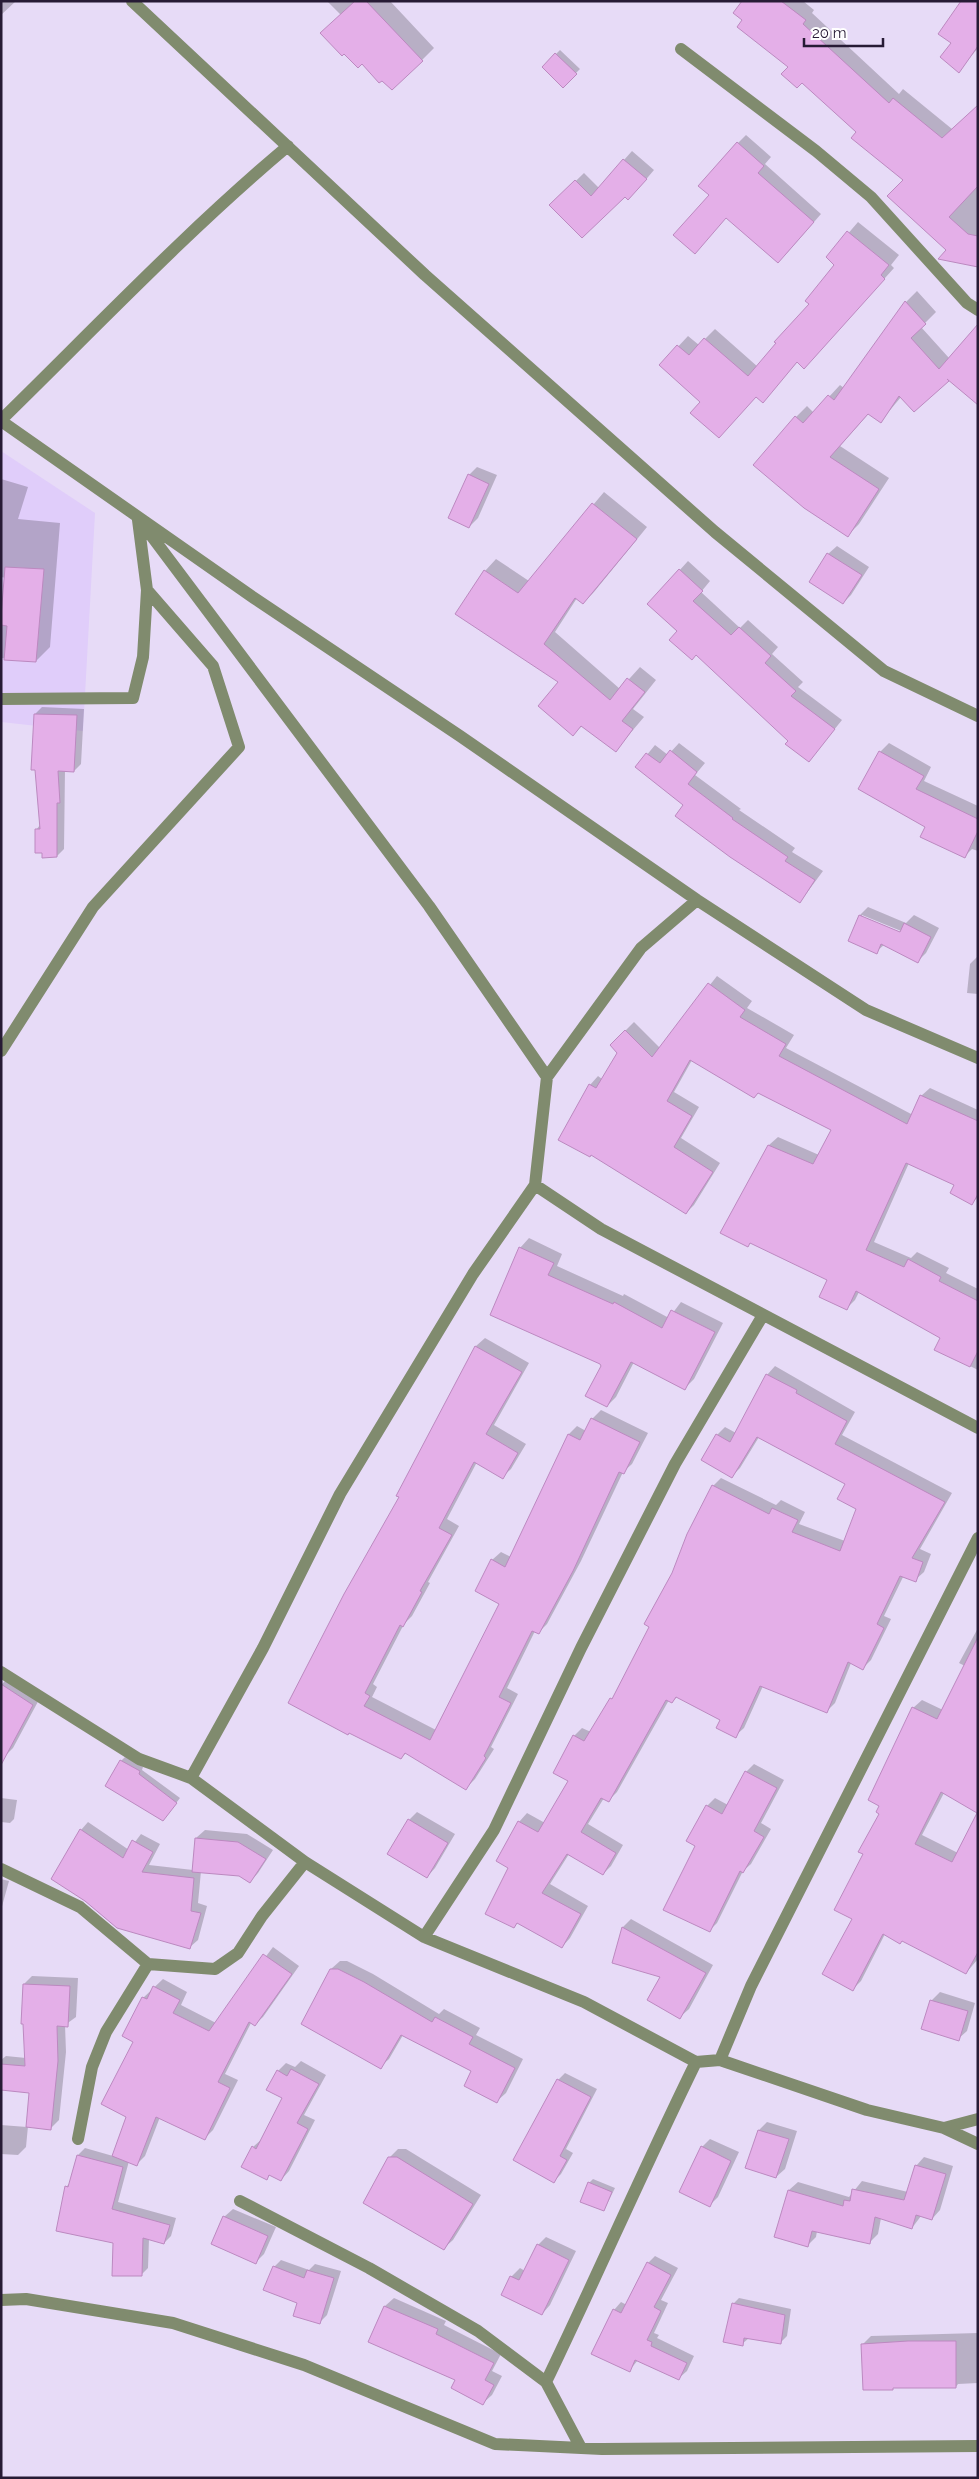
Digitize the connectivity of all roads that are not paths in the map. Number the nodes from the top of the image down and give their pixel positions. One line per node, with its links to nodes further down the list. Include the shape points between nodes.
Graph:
1 (132, 1): 3 (street)
2 (680, 49): 4 (street, via 816,151 871,197 967,303)
3 (288, 146): 5 (street, via 210,214); 9 (street, via 425,275 715,532 884,671)
4 (978, 310)
5 (1, 420): 6 (street)
6 (138, 518): 7 (street); 10 (street); 13 (street, via 429,906)
7 (147, 590): 8 (street, via 143,657 133,698); 11 (street, via 213,666 239,747 93,908)
8 (1, 699)
9 (978, 716)
10 (697, 900): 12 (street, via 866,1010); 13 (street, via 641,948)
11 (1, 1051)
12 (978, 1058)
13 (547, 1077): 14 (street)
14 (535, 1185): 15 (street, via 601,1229); 19 (street, via 473,1274 340,1494 263,1648)
15 (763, 1314): 16 (street); 22 (street, via 674,1464 494,1830)
16 (978, 1428)
17 (978, 1538): 24 (street, via 751,1986)
18 (1, 1672): 19 (street, via 139,1759)
19 (191, 1778): 20 (street)
20 (305, 1862): 22 (street); 23 (street, via 262,1916 238,1953 216,1969)
21 (1, 1869): 23 (street, via 80,1907)
22 (424, 1937): 25 (street, via 584,2002)
23 (148, 1964): 28 (street, via 106,2032 92,2067)
24 (720, 2060): 25 (street); 27 (street, via 867,2110)
25 (696, 2062): 32 (street)
26 (978, 2119): 27 (street)
27 (944, 2128): 29 (street)
28 (78, 2140)
29 (978, 2144)
30 (240, 2202): 32 (street, via 369,2268 478,2331)
31 (1, 2300): 34 (street, via 26,2299 173,2323 304,2365 495,2444)
32 (546, 2382): 34 (street)
33 (978, 2446): 34 (street)
34 (581, 2448)

